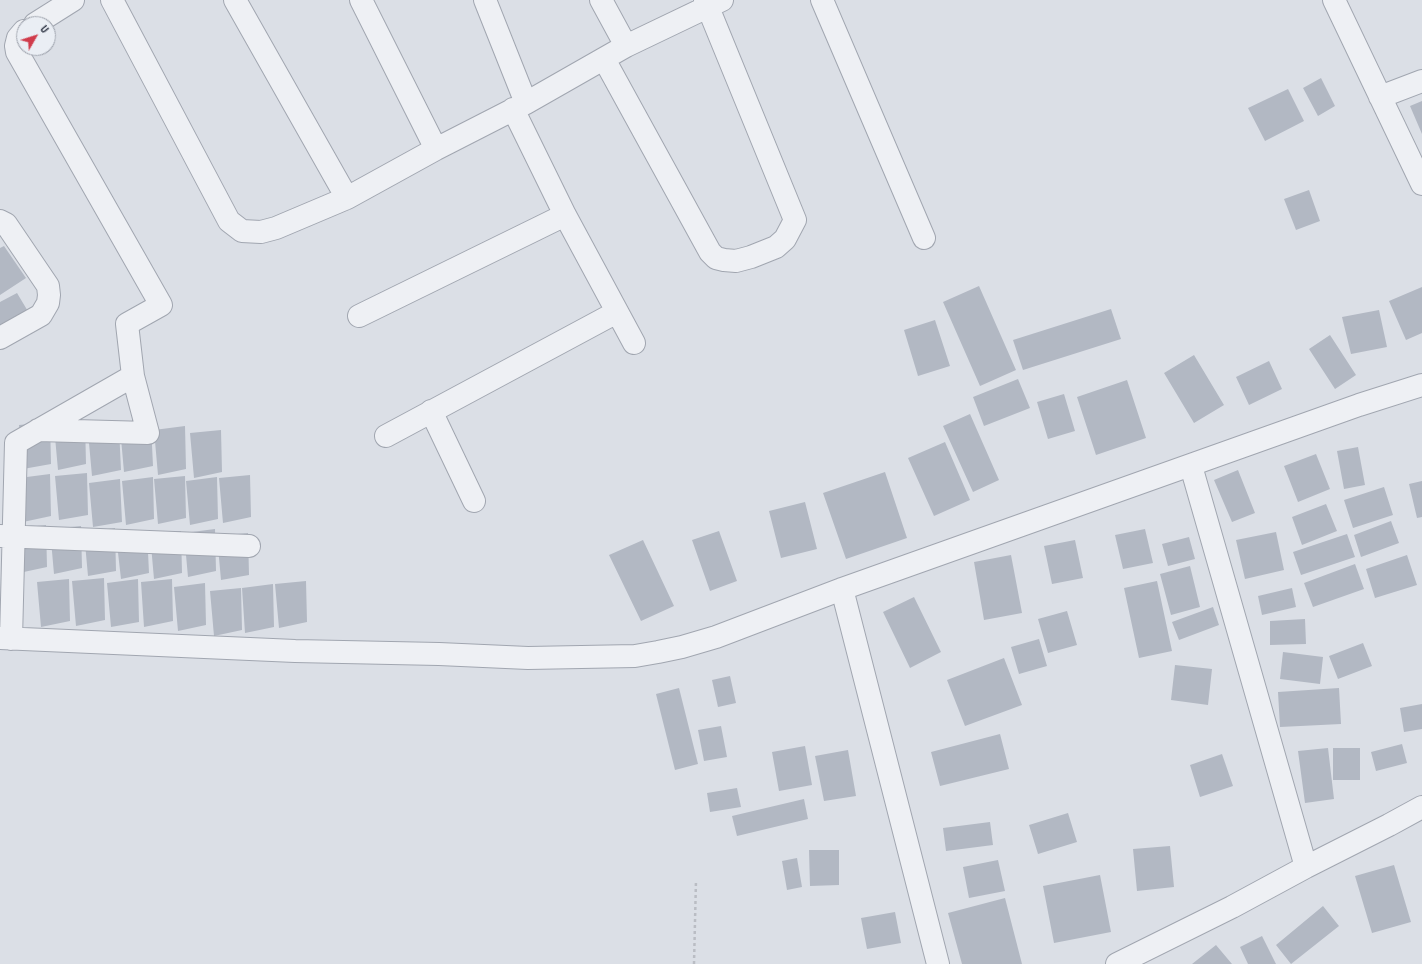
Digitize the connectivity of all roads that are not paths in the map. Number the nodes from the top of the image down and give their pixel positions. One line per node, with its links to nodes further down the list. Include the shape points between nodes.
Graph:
1 (73, 0): 10 (street)
2 (112, 0): 19 (street, via 229,220 242,231 261,232 276,228)
3 (234, 0): 19 (street)
4 (361, 0): 17 (street)
5 (485, 0): 16 (street)
6 (601, 0): 11 (street)
7 (822, 0): 22 (street)
8 (1334, 0): 15 (street)
9 (712, 3): 11 (street); 13 (street, via 795,220 785,239 776,247 736,261 716,258 710,252)
10 (48, 16)
11 (626, 46): 13 (street)
12 (18, 56): 27 (street, via 161,305 127,324)
13 (604, 59): 16 (street)
14 (1422, 81): 15 (street)
15 (1380, 97): 18 (street)
16 (519, 106): 17 (street); 20 (street)
17 (436, 149): 19 (street)
18 (1422, 184)
19 (347, 198)
20 (565, 215): 23 (street); 24 (street)
21 (0, 221): 25 (street, via 6,224 48,286 49,295 48,303 41,315)
22 (924, 238)
23 (617, 312): 26 (street); 29 (street)
24 (359, 316)
25 (0, 338)
26 (634, 343)
27 (133, 376): 30 (street); 30 (street, via 148,433)
28 (1422, 385): 32 (street)
29 (431, 411): 31 (street); 33 (street)
30 (38, 430): 34 (street, via 16,443)
31 (386, 436)
32 (1191, 466): 37 (street); 40 (street)
33 (474, 501)
34 (7, 509): 35 (street)
35 (7, 536): 36 (street); 38 (street)
36 (249, 546)
37 (842, 589): 38 (street, via 716,638 635,656 528,658 295,652); 41 (street)
38 (6, 638)
39 (1422, 807): 40 (street)
40 (1306, 866): 42 (street, via 1232,907)
41 (938, 964)
42 (1117, 964)

